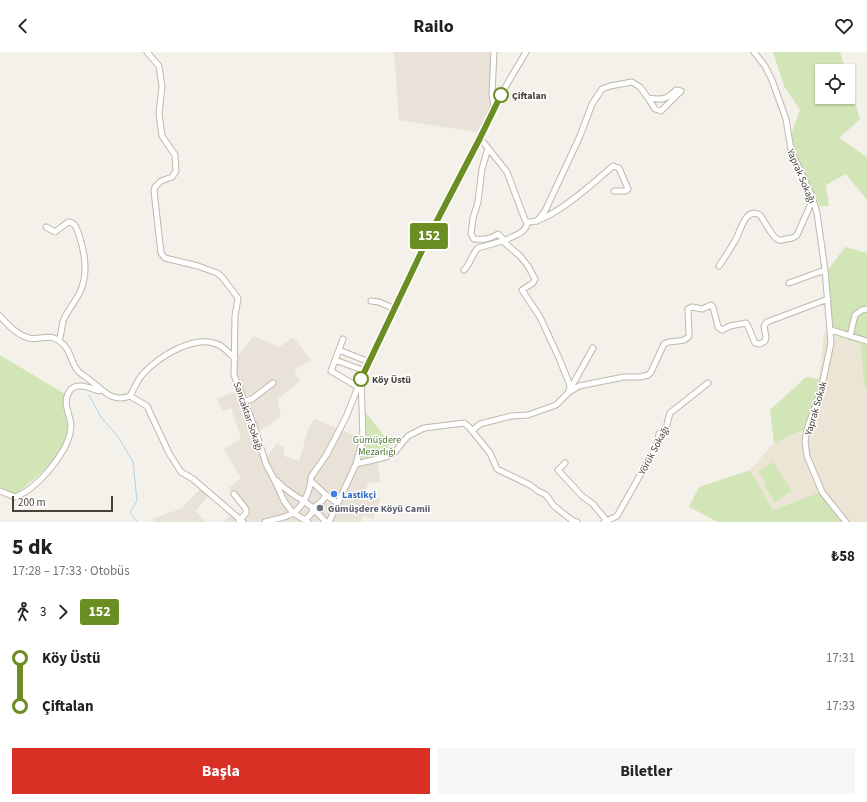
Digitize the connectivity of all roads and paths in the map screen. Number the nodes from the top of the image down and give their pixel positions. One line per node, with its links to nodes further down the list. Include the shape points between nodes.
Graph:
1 (147, 52): 31 (street, Sancaktar Sokağı, via 159,66 162,86 159,114 162,136 175,155 176,171 172,177 161,181 154,191 161,254 165,258 217,273 238,298 235,316)
2 (494, 52): 6 (street)
3 (526, 52): 6 (street)
4 (754, 52): 10 (street, Yaprak Sokağı, via 772,80 786,119 791,150)
5 (648, 98): 5 (street, via 665,99 676,90 681,91 661,111 655,109); 11 (street, via 632,82 602,89 592,104 546,211)
6 (494, 106): 7 (street)
7 (480, 138): 8 (street); 21 (street, via 429,236)
8 (488, 148): 12 (street, via 507,172); 14 (street, via 471,234 474,239 481,240 498,234)
9 (614, 191): 11 (street, via 628,189 619,168 614,166 558,210)
10 (814, 200): 15 (street, via 797,235 787,239 774,238 760,215 754,213 744,219 737,237); 17 (street, Yaprak Sokağı)
11 (537, 221): 12 (street)
12 (527, 222): 14 (street, via 525,230)
13 (46, 227): 27 (street, via 55,232 68,222 73,224 78,232 84,258 82,286 64,319)
14 (505, 240): 16 (street, via 478,248); 40 (street, via 528,266 535,279 522,290 540,317 560,358 570,387)
15 (719, 266)
16 (464, 270)
17 (825, 270): 18 (street); 19 (street, Yaprak Sokağı)
18 (789, 283)
19 (828, 299): 24 (street, Yaprak Sokağı); 40 (street, via 767,322 764,326 765,341 760,344 755,343 746,323 722,330 718,327 711,305 702,309 692,307 688,309 689,336 682,342 668,341 664,344 648,375 624,376 579,386)
20 (371, 301): 21 (street)
21 (395, 309): 33 (street)
22 (867, 309): 25 (street, via 855,315)
23 (0, 316): 27 (street, via 20,335)
24 (831, 330): 25 (street); 62 (street, Yaprak Sokak, via 831,343 821,390 805,442 807,456 822,492)
25 (850, 336): 28 (street)
26 (343, 339): 30 (street)
27 (59, 340): 39 (street, via 68,348 78,370)
28 (867, 341)
29 (593, 348): 40 (street)
30 (339, 350): 32 (street); 33 (street)
31 (235, 359): 41 (street, via 217,344 191,343 156,361 141,376); 42 (street, Sancaktar Sokağı, via 234,375)
32 (335, 360): 34 (street); 38 (street, via 331,371)
33 (369, 362): 34 (street)
34 (365, 371): 35 (street)
35 (361, 379): 38 (street); 45 (street, via 364,439)
36 (273, 383): 42 (street, via 252,399)
37 (708, 383): 58 (street, Yörük Sokağı, via 670,413 666,428 659,434 657,445 617,516)
38 (358, 387): 47 (street, via 346,417)
39 (102, 392): 41 (street, via 113,397); 48 (street, via 81,386 70,390 67,411 71,423 70,434 54,465 21,495 15,497)
40 (568, 393): 43 (street, via 556,405 528,416 511,416 480,424)
41 (130, 396): 55 (street, via 147,406 181,472 193,479)
42 (245, 401): 46 (street, Sancaktar Sokağı, via 266,464)
43 (472, 431): 45 (street, via 464,423 424,428 408,436 394,453); 61 (street, via 490,453 497,468 546,495 554,506)
44 (565, 463): 58 (street, via 558,470 593,504)
45 (356, 464): 52 (street)
46 (274, 479): 51 (street, via 293,495); 54 (street, Sancaktar Sokağı, via 284,502)
47 (311, 481): 50 (street); 51 (street)
48 (0, 491)
49 (234, 494): 55 (street, via 246,509)
50 (326, 495): 52 (street); 53 (street)
51 (304, 500): 53 (street); 54 (street)
52 (337, 503): 60 (street)
53 (313, 508): 57 (street); 60 (street)
54 (294, 513): 56 (street); 57 (street, Sancaktar Sokağı)
55 (241, 521)
56 (273, 521): 59 (street)
57 (306, 521)
58 (606, 521)
59 (265, 522)
60 (327, 522)
61 (577, 522)
62 (846, 522)

